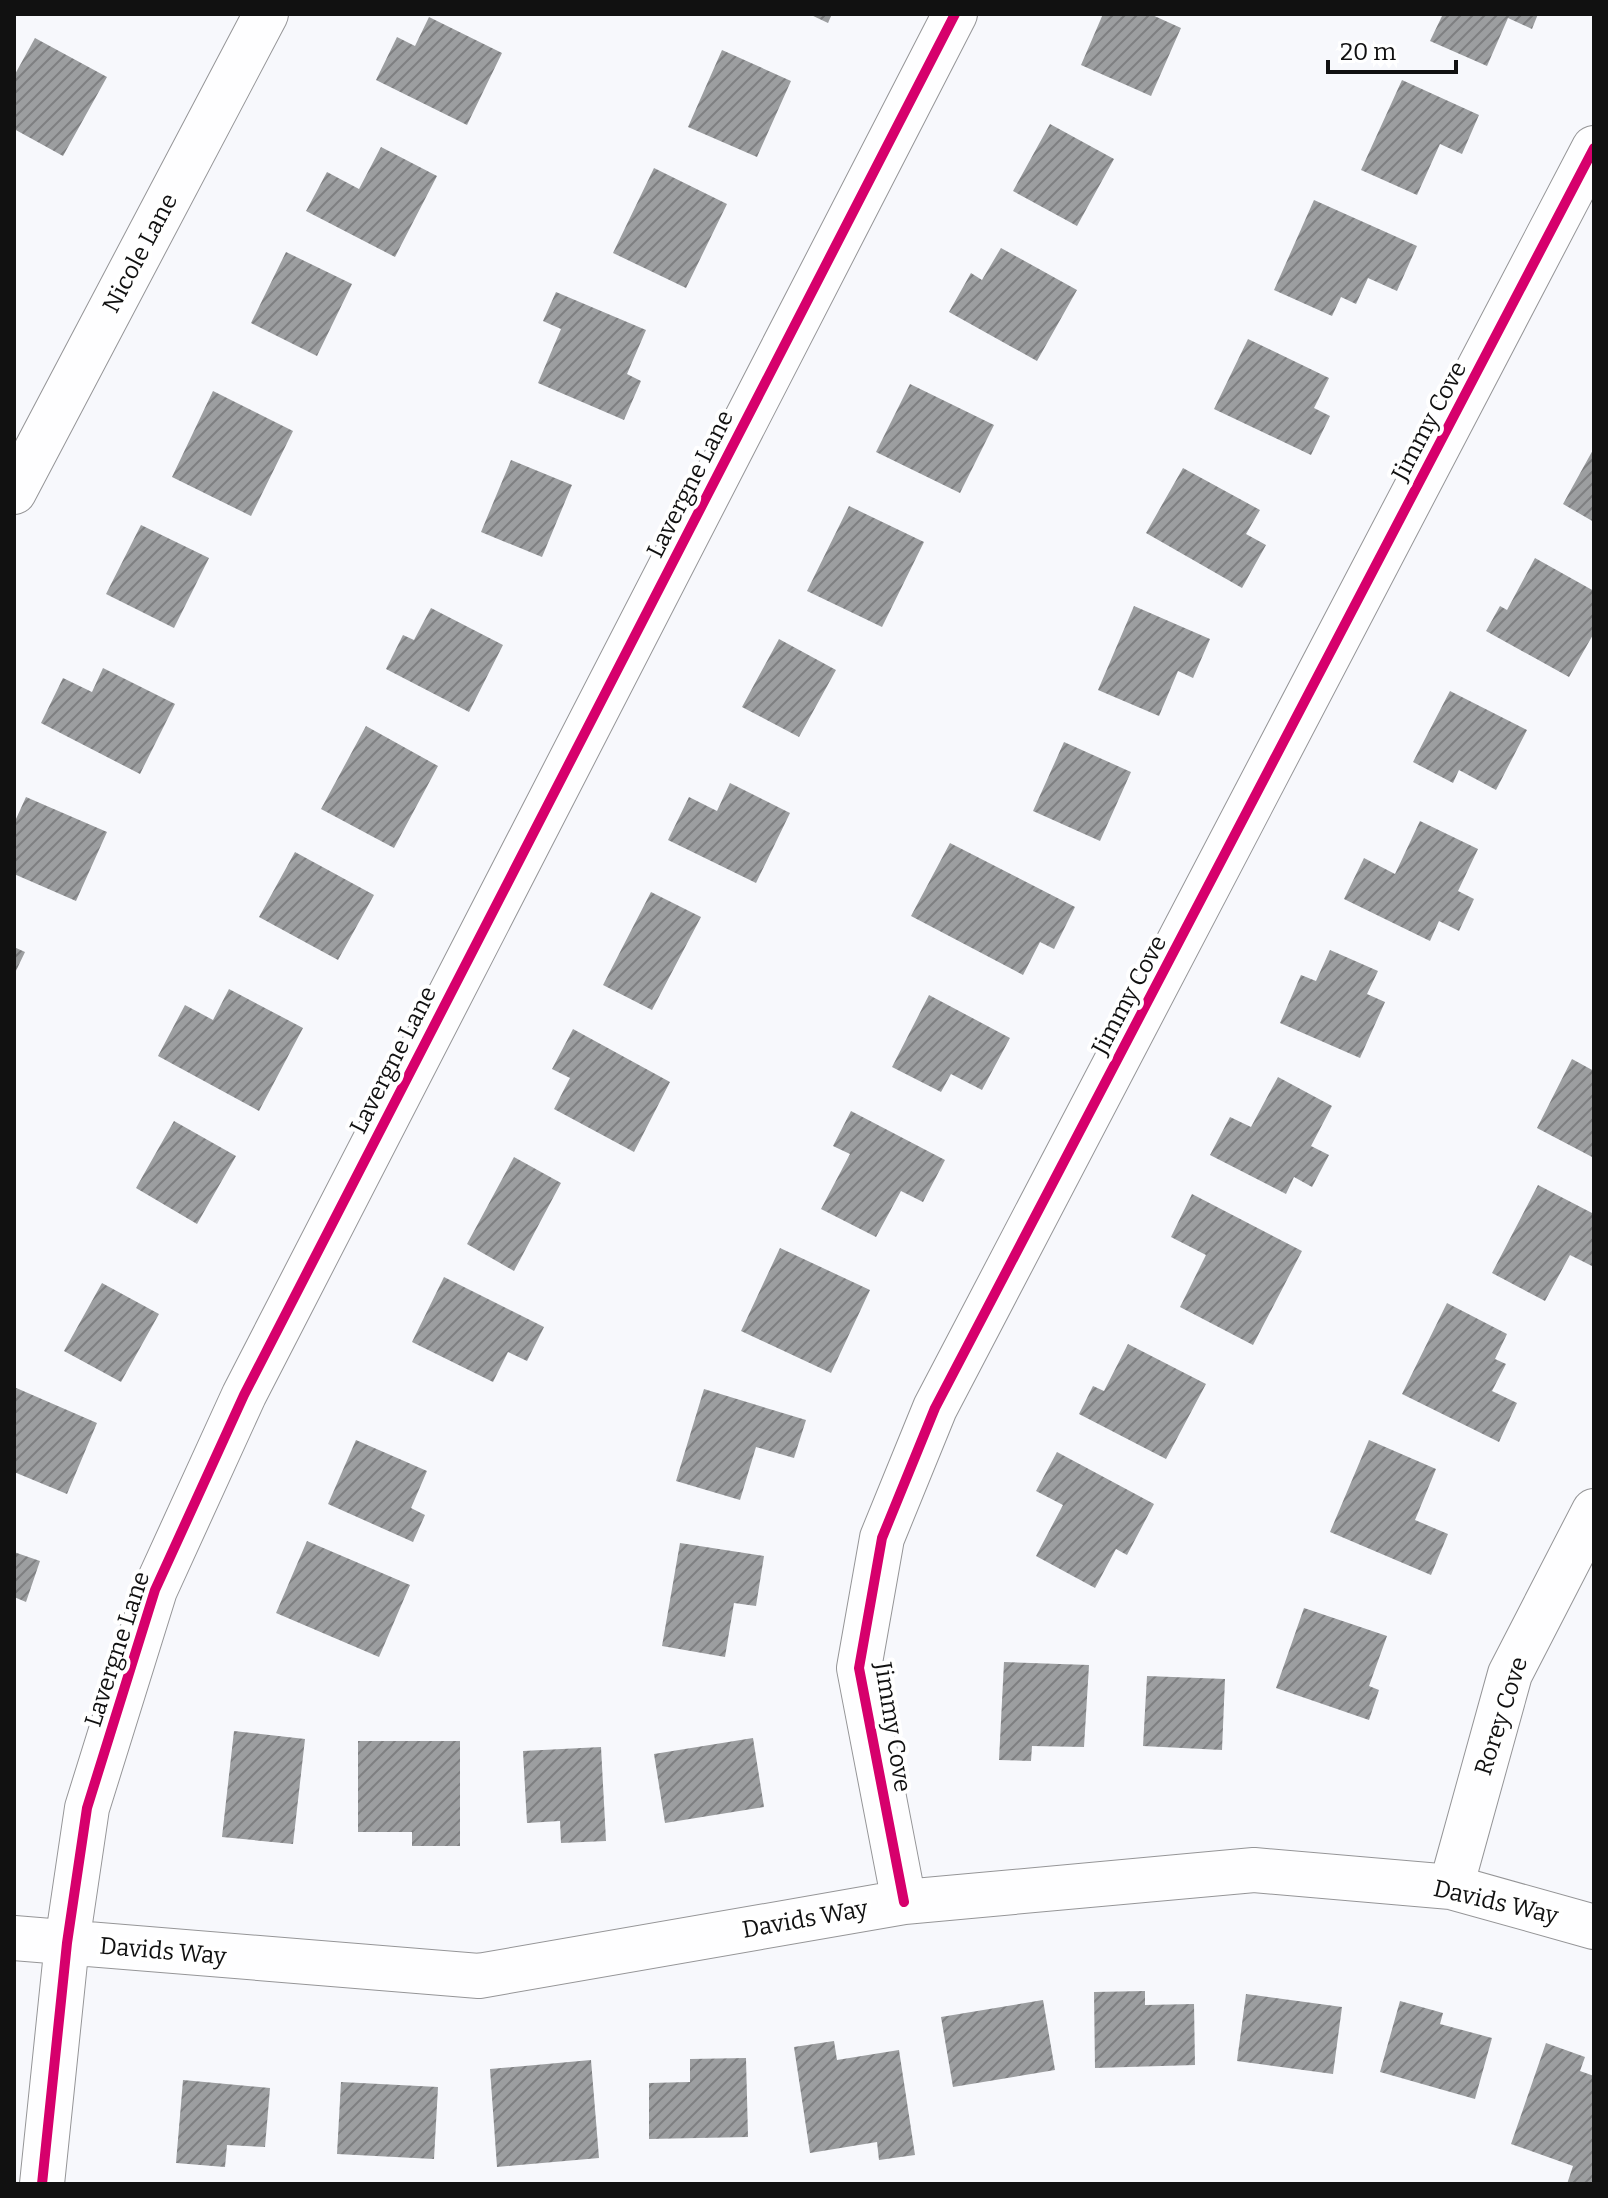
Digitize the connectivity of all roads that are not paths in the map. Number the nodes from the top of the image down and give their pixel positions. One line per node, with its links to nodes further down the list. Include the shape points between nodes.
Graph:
1 (266, 14): 4 (street, Nicole Lane)
2 (955, 14): 10 (street, Lavergne Lane, via 237,1409 155,1590 87,1808)
3 (1594, 148): 7 (street, Jimmy Cove, via 935,1408 882,1538 859,1668)
4 (14, 492)
5 (1594, 1511): 6 (street, Rorey Cove, via 1510,1674)
6 (1451, 1887): 7 (street, Davids Way, via 1254,1870); 8 (street, Davids Way)
7 (904, 1902): 10 (street, Davids Way, via 479,1976)
8 (1594, 1927)
9 (14, 1938): 10 (street, Davids Way)
10 (67, 1943): 11 (street, Lavergne Lane)
11 (42, 2184)

